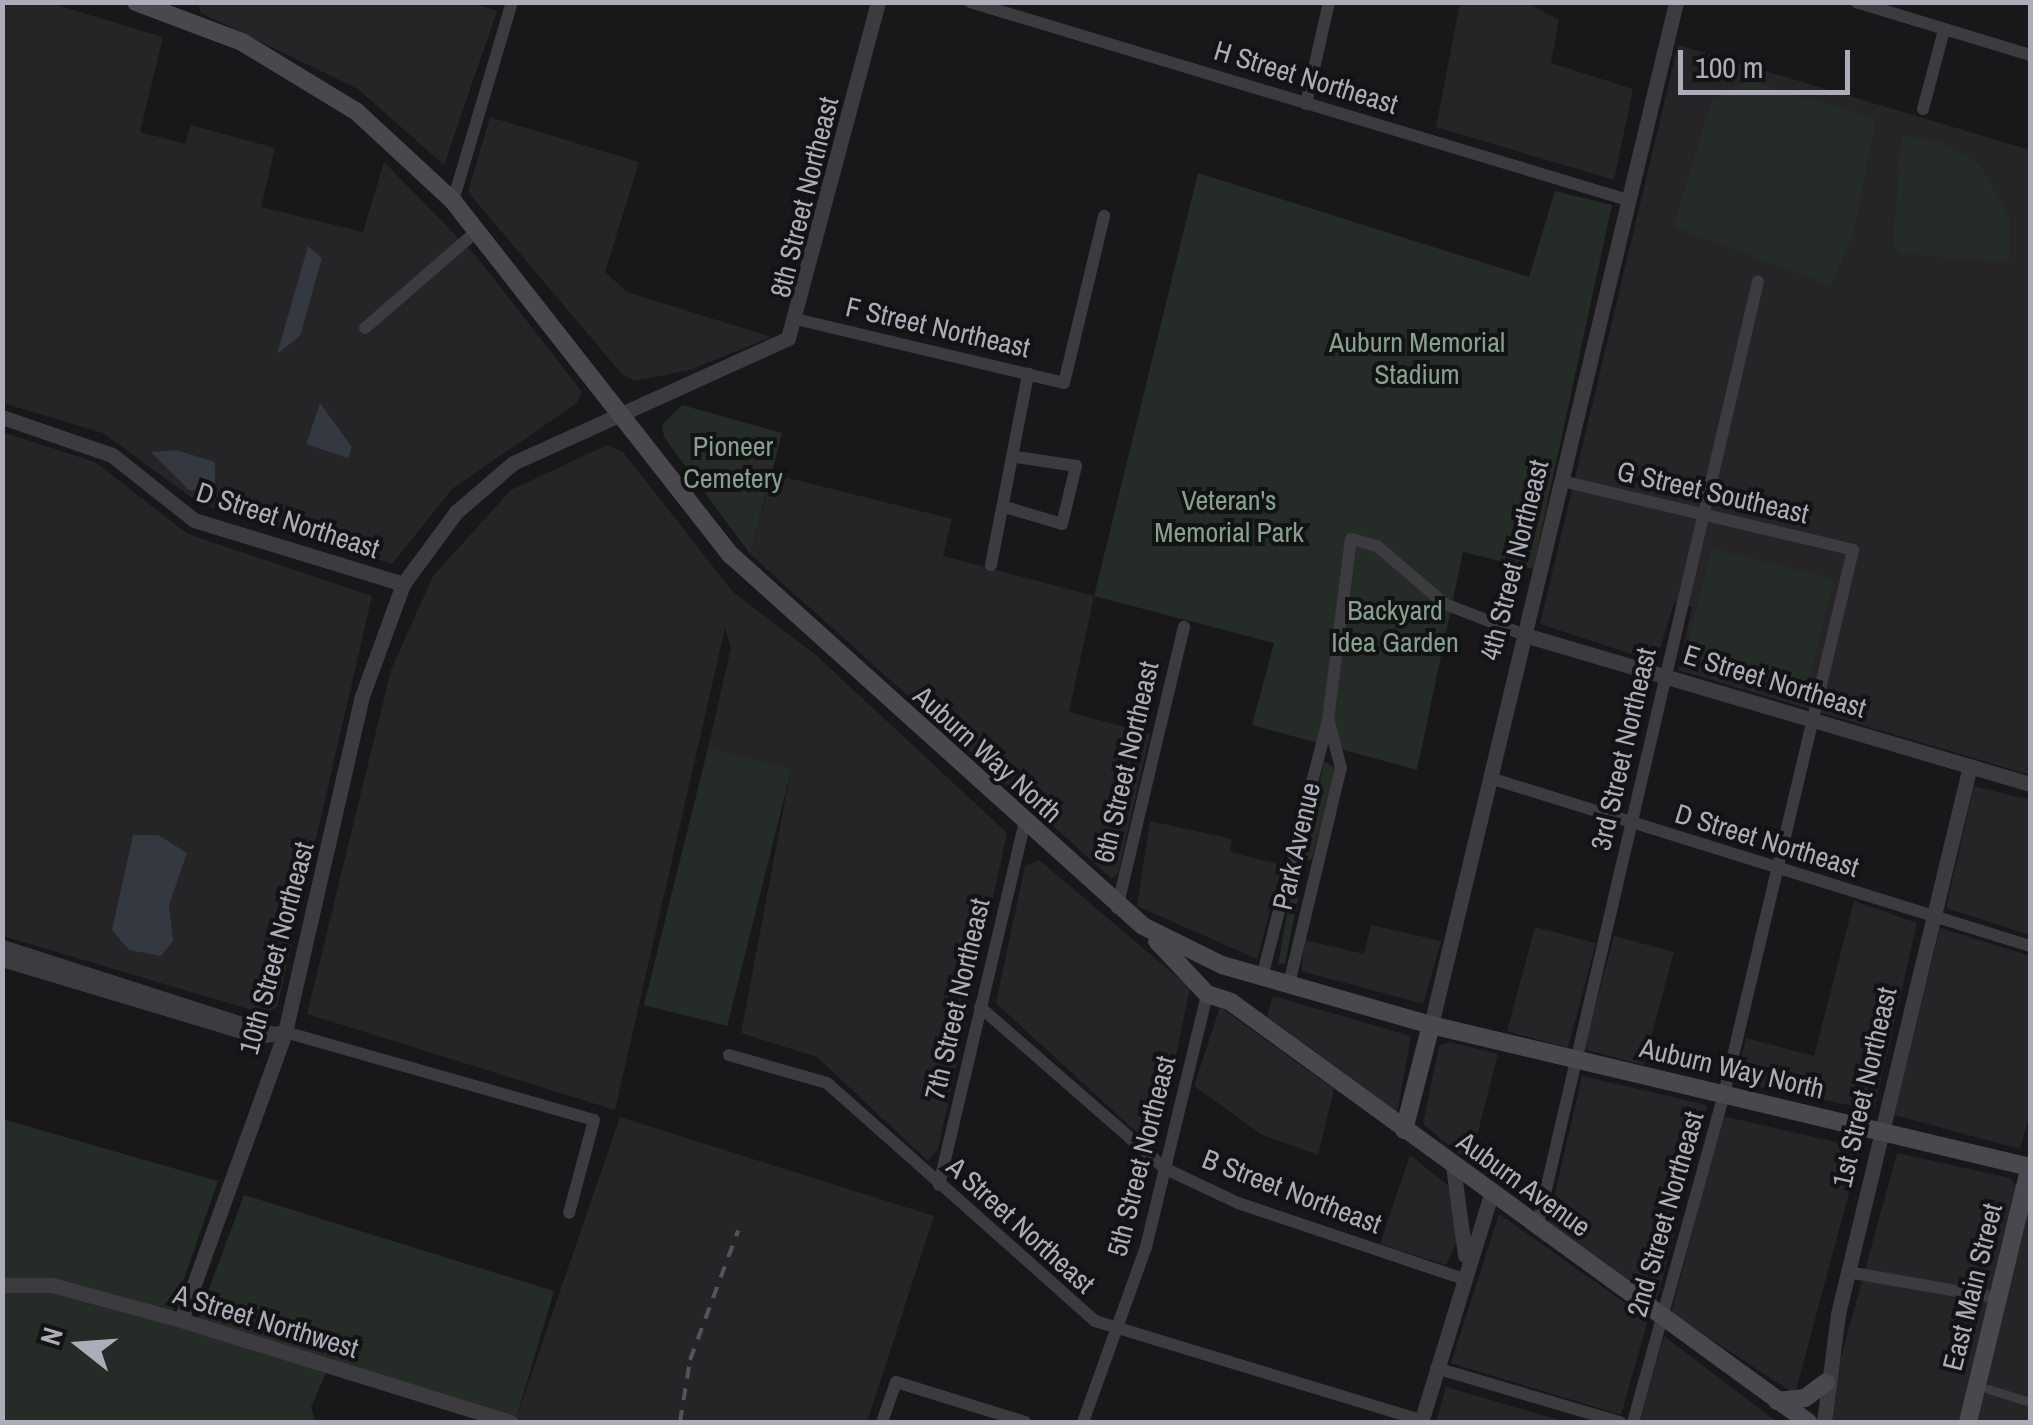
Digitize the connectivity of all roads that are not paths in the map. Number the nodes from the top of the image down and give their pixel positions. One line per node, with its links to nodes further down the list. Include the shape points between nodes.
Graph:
1 (136, 2): 8 (main road, Auburn Way North)
2 (512, 2): 14 (street)
3 (878, 2): 18 (street, 8th Street Northeast)
4 (970, 2): 11 (street, H Street Northeast)
5 (1330, 2): 11 (street)
6 (1676, 2): 13 (street, 4th Street Northeast)
7 (1856, 2): 9 (street)
8 (181, 10): 14 (main road, Auburn Way North, via 297,71)
9 (1944, 30): 10 (street); 12 (street)
10 (2030, 55)
11 (1306, 104): 13 (street, H Street Northeast)
12 (1923, 109)
13 (1628, 200): 24 (street, 4th Street Northeast)
14 (454, 201): 16 (main road, Auburn Way North)
15 (1104, 216): 20 (street, F Street Northeast, via 1064,383)
16 (477, 231): 19 (street); 21 (main road, Auburn Way North)
17 (1758, 281): 26 (street, 3rd Street Northeast)
18 (800, 320): 20 (street, F Street Northeast); 21 (street, 8th Street Northeast, via 767,354)
19 (365, 328)
20 (1028, 374): 23 (street)
21 (618, 410): 30 (street, 8th Street Northeast, via 501,471); 39 (main road, Auburn Way North, via 732,555)
22 (2, 416): 30 (street, D Street Northeast, via 112,455 194,520)
23 (1017, 457): 25 (street); 25 (street, via 1076,466 1062,524)
24 (1562, 482): 26 (street, G Street Southeast); 32 (street, 4th Street Northeast)
25 (1005, 507): 29 (street)
26 (1704, 515): 28 (street, G Street Southeast); 33 (street, 3rd Street Northeast)
27 (1350, 539): 32 (street, E Street Northeast, via 1377,546 1445,604); 34 (street, Park Avenue)
28 (1853, 550): 35 (street, 2nd Street Northeast)
29 (991, 565)
30 (403, 584): 55 (street, 10th Street Northeast, via 361,699)
31 (1184, 627): 44 (street, 6th Street Northeast)
32 (1524, 634): 33 (street, E Street Northeast); 37 (street, 4th Street Northeast)
33 (1666, 674): 35 (street, E Street Northeast); 40 (street, 3rd Street Northeast)
34 (1328, 720): 41 (street, Park Avenue); 43 (street, Park Avenue, via 1341,768)
35 (1814, 720): 36 (street, E Street Northeast); 42 (street, 2nd Street Northeast)
36 (1970, 766): 38 (street, E Street Northeast); 45 (street, 1st Street Northeast)
37 (1490, 778): 40 (street, D Street Northeast); 54 (street, 4th Street Northeast)
38 (2030, 784)
39 (1024, 824): 44 (main road, Auburn Way North); 53 (street, 7th Street Northeast)
40 (1632, 824): 42 (street, D Street Northeast); 57 (street, 3rd Street Northeast)
41 (1289, 866): 43 (street); 50 (street, Park Avenue)
42 (1778, 869): 45 (street, D Street Northeast); 58 (street, 2nd Street Northeast)
43 (1316, 874): 51 (street, Park Avenue)
44 (1117, 908): 46 (main road, Auburn Way North)
45 (1930, 915): 47 (street, D Street Northeast); 59 (street, 1st Street Northeast)
46 (1143, 926): 50 (main road, Auburn Way North); 52 (main road, Auburn Avenue)
47 (2030, 946)
48 (2, 948): 55 (street)
49 (2, 960): 55 (street)
50 (1262, 977): 51 (main road, Auburn Way North)
51 (1289, 984): 54 (main road, Auburn Way North)
52 (1207, 994): 60 (main road, Auburn Avenue); 63 (street, 5th Street Northeast)
53 (980, 1007): 63 (street, B Street Northeast); 64 (street, 7th Street Northeast)
54 (1431, 1026): 57 (main road, Auburn Way North); 60 (main road, 4th Street Northeast)
55 (277, 1033): 66 (street, via 594,1120); 72 (street, 10th Street Northeast)
56 (729, 1055): 64 (street, A Street Northeast, via 827,1084)
57 (1577, 1060): 58 (main road, Auburn Way North); 67 (street, 3rd Street Northeast)
58 (1724, 1094): 59 (main road, Auburn Way North); 73 (street, 2nd Street Northeast)
59 (1880, 1129): 62 (main road, Auburn Way North); 68 (street, 1st Street Northeast)
60 (1404, 1130): 61 (main road, Auburn Avenue)
61 (1453, 1166): 65 (main road, Auburn Avenue); 69 (street, via 1465,1203)
62 (2030, 1166): 71 (main road, East Main Street)
63 (1166, 1169): 69 (street, B Street Northeast, via 1257,1210); 74 (street, 5th Street Northeast)
64 (939, 1185): 74 (street, A Street Northeast, via 1073,1308)
65 (1490, 1194): 67 (main road, Auburn Avenue); 69 (street)
66 (569, 1213)
67 (1538, 1228): 73 (main road, Auburn Avenue)
68 (1848, 1272): 71 (street); 76 (street, 1st Street Northeast)
69 (1464, 1279): 75 (street)
70 (2, 1285): 72 (street, A Street Northwest, via 52,1286)
71 (1998, 1298): 89 (main road, East Main Street)
72 (181, 1320): 81 (street, A Street Northwest)
73 (1661, 1320): 78 (main road, Auburn Avenue); 86 (street, 2nd Street Northeast)
74 (1118, 1329): 80 (street, A Street Northeast); 84 (street, 5th Street Northeast)
75 (1436, 1368): 80 (street); 85 (street)
76 (1826, 1382): 78 (main road, via 1805,1398); 88 (street, 1st Street Northeast)
77 (1988, 1388): 79 (street)
78 (1777, 1400): 87 (main road, Auburn Avenue)
79 (2030, 1402)
80 (1421, 1421)
81 (511, 1422)
82 (882, 1422): 83 (street, via 896,1382)
83 (1024, 1422)
84 (1083, 1422)
85 (1620, 1422)
86 (1633, 1422)
87 (1808, 1422)
88 (1824, 1422)
89 (1968, 1422)

